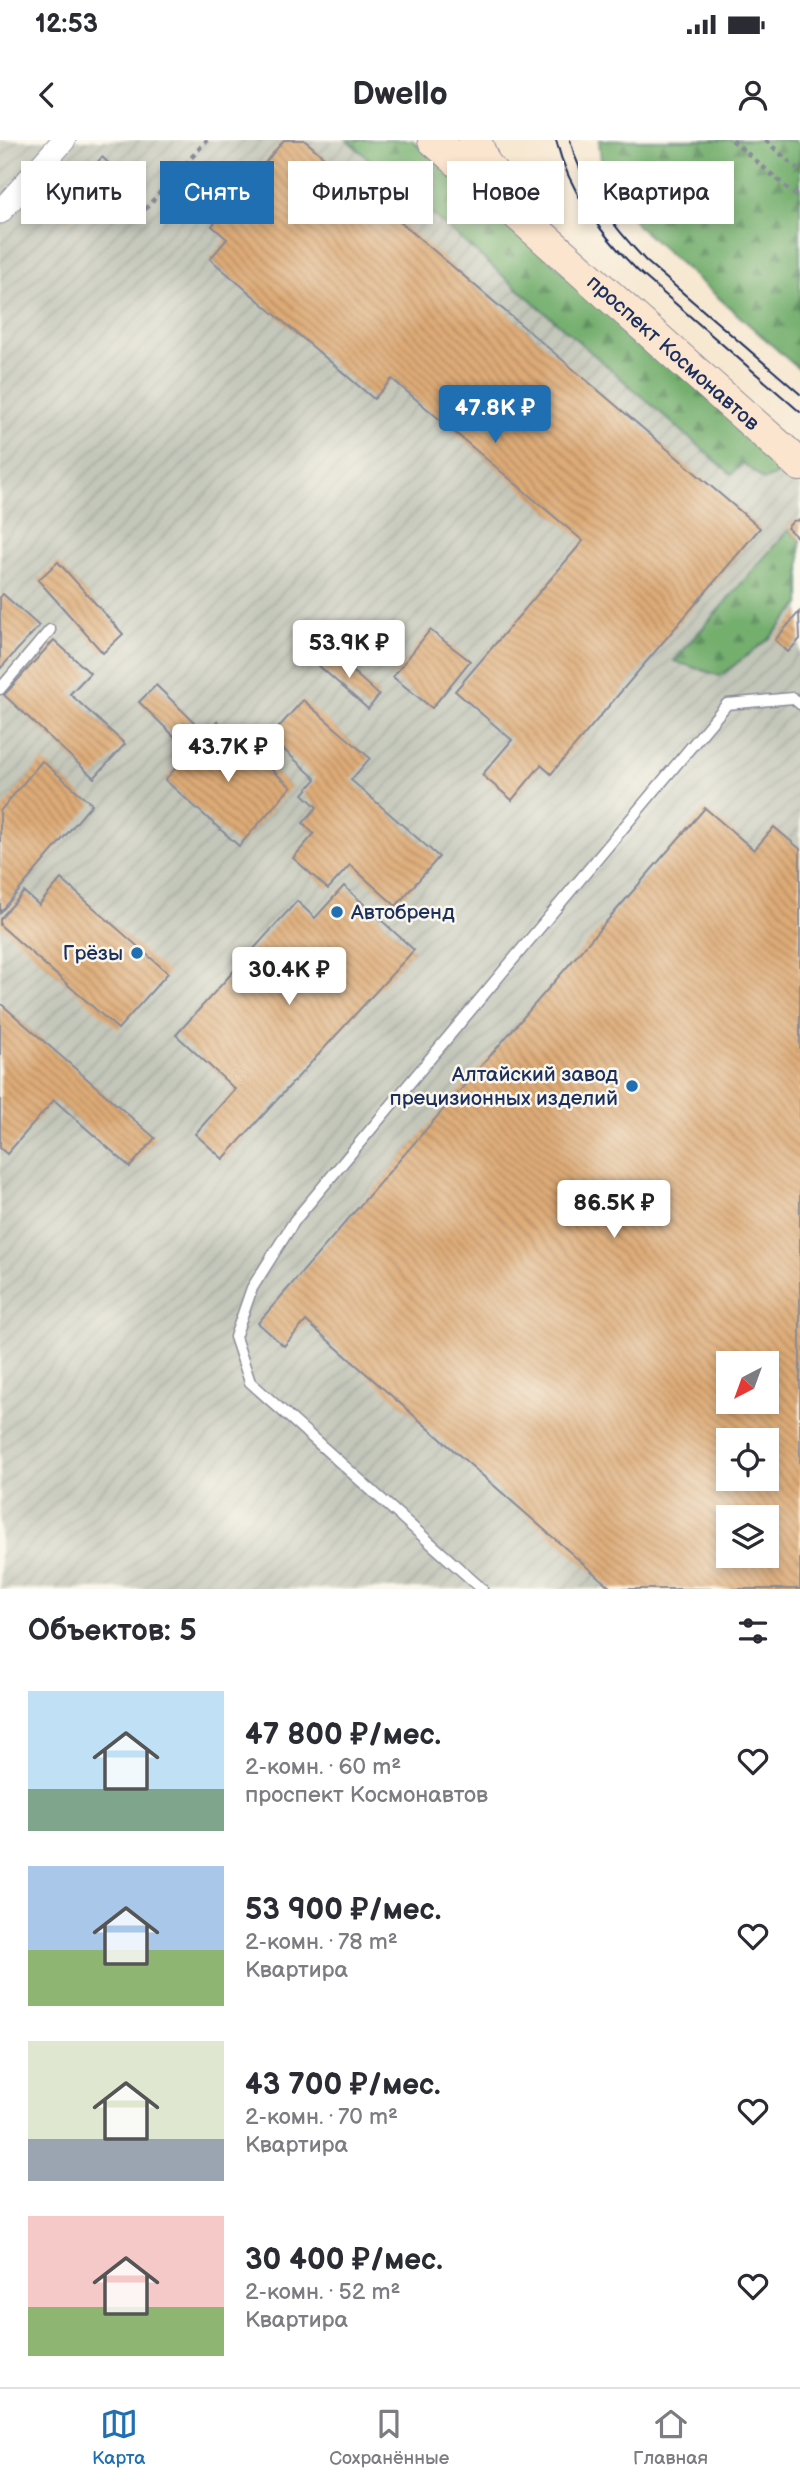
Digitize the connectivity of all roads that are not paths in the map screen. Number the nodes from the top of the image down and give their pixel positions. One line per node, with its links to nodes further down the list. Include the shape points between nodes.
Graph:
1 (64, 140): 4 (street)
2 (434, 140): 5 (main road)
3 (475, 140): 5 (main road, via 484,163)
4 (0, 212)
5 (548, 241): 6 (main road, проспект Космонавтов)
6 (800, 465)
7 (50, 629): 8 (lane)
8 (0, 689)
9 (800, 704): 10 (lane, via 793,698 727,704 295,1220 252,1288 235,1337 250,1382)
10 (482, 1589)

